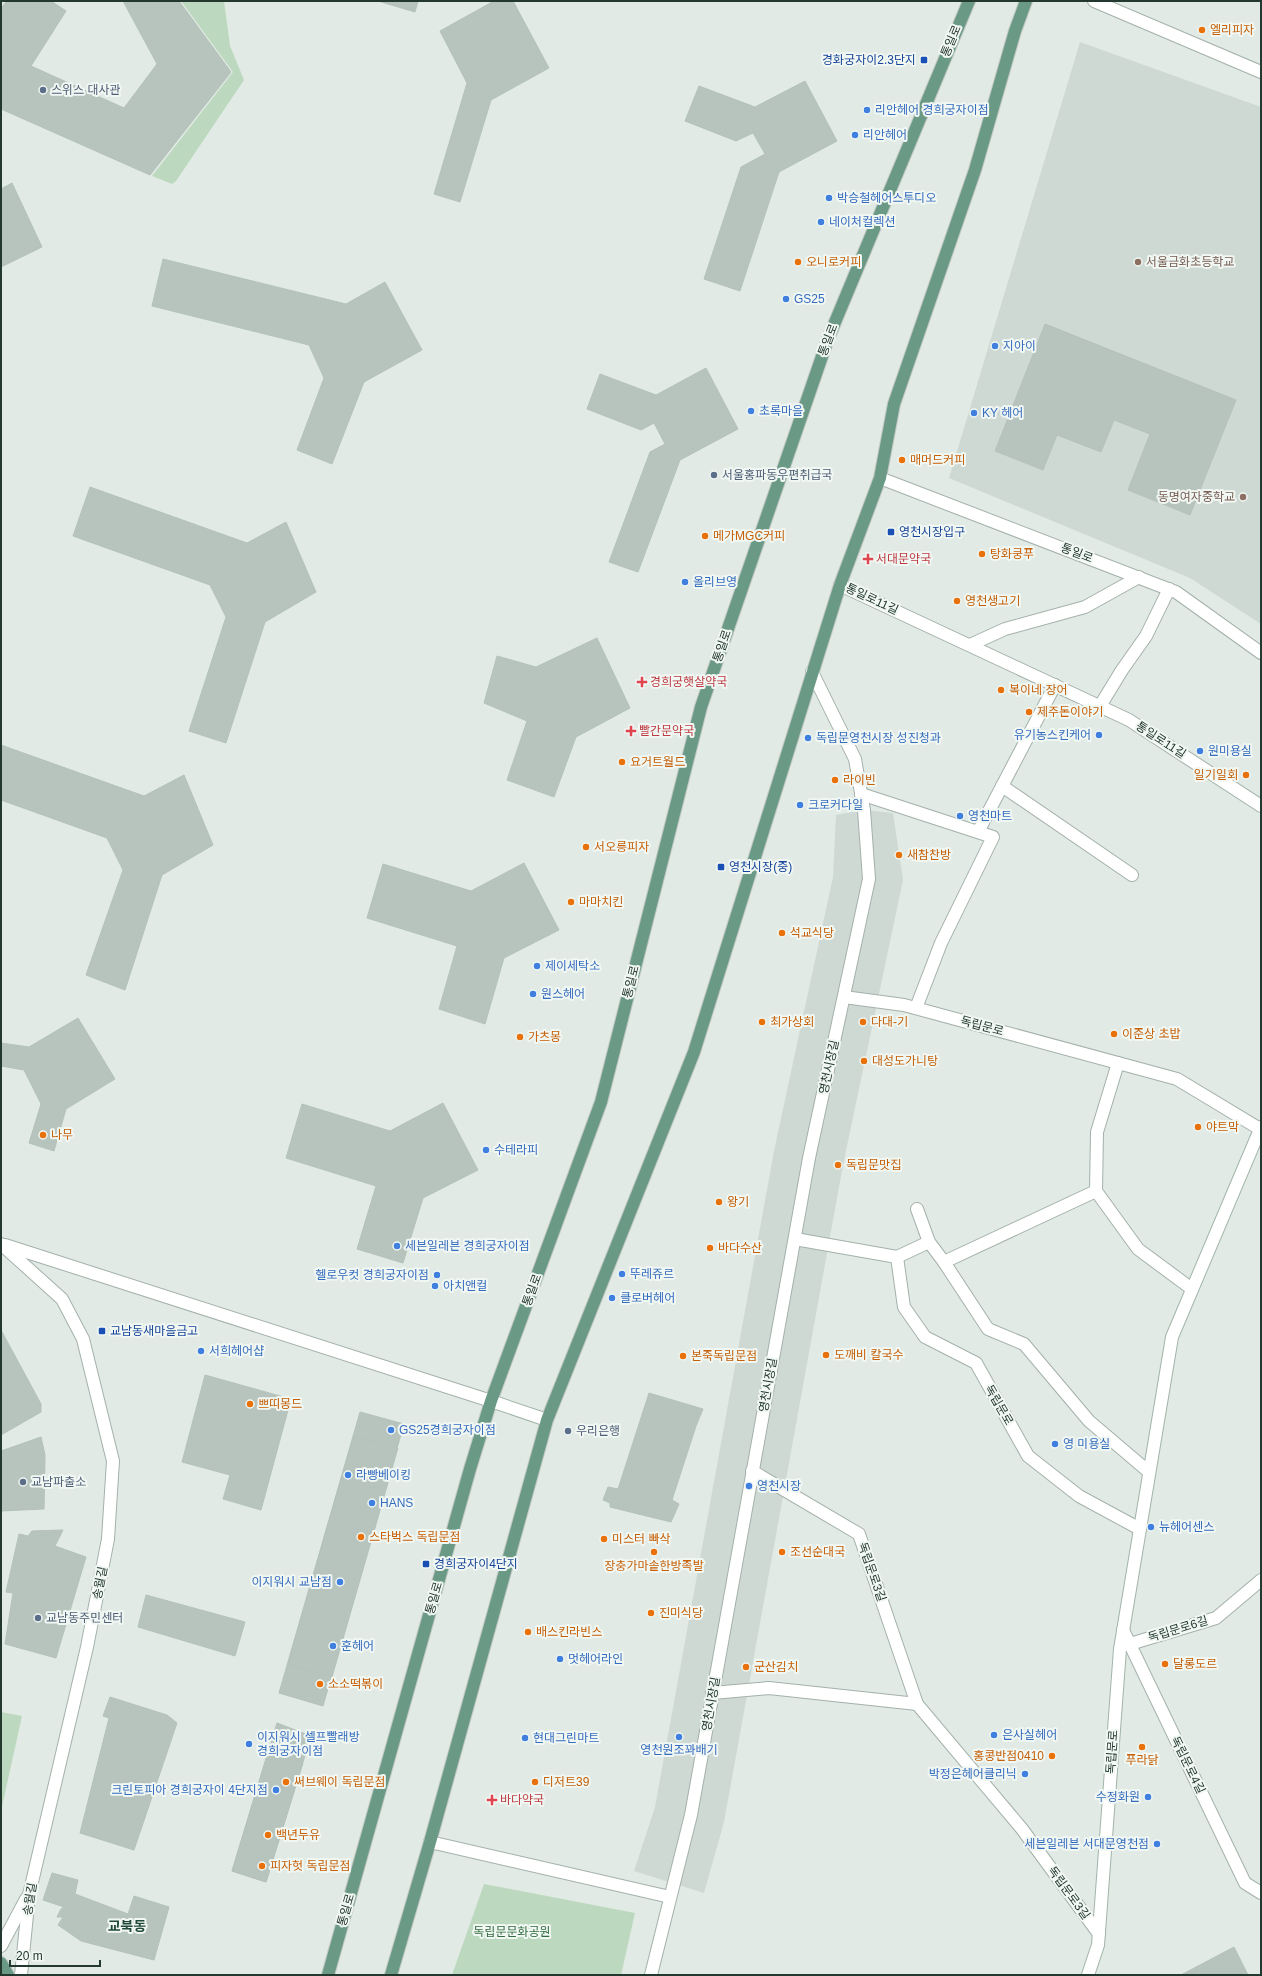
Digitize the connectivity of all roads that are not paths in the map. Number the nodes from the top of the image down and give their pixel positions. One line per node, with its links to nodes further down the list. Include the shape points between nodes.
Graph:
1 (969, 1): 31 (main road, 통일로, via 828,339 701,707 601,1102)
2 (1026, 1): 5 (main road, via 1014,31 975,170 894,404)
3 (1094, 1): 4 (street)
4 (1261, 72)
5 (880, 478): 6 (street, 통일로); 7 (main road)
6 (1140, 577): 8 (street, 통일로); 9 (street, via 1085,607 1005,629)
7 (840, 584): 9 (street, 통일로11길); 11 (main road)
8 (1169, 589): 10 (street, 통일로); 13 (street, via 1146,636)
9 (970, 645): 12 (street, 통일로11길)
10 (1261, 653)
11 (812, 672): 15 (street, 영천시장길, via 855,759); 32 (main road, via 694,1052)
12 (1055, 685): 13 (street, 통일로11길); 14 (street)
13 (1100, 706): 16 (street, 통일로11길, via 1129,720)
14 (1002, 786): 17 (street); 18 (street)
15 (861, 794): 17 (street); 19 (street, 영천시장길, via 869,879)
16 (1261, 806)
17 (978, 832): 20 (street, via 993,837 941,943)
18 (1132, 875)
19 (844, 997): 20 (street, 독립문로); 25 (street, 영천시장길)
20 (916, 1008): 21 (street, 독립문로)
21 (1118, 1063): 22 (street, 독립문로, via 1177,1079); 23 (street, via 1097,1132)
22 (1260, 1128): 30 (street, 독립문로)
23 (1096, 1191): 29 (street); 30 (street, via 1138,1249)
24 (917, 1209): 26 (street)
25 (795, 1239): 28 (street); 33 (street, 영천시장길)
26 (929, 1242): 28 (street); 29 (street)
27 (1, 1244): 31 (street); 43 (street, 송월길, via 62,1299 83,1339 113,1461 108,1539 87,1647)
28 (898, 1257): 35 (street, 독립문로, via 904,1307 925,1337 976,1363 1028,1456 1079,1496)
29 (944, 1262): 34 (street, via 988,1330 1024,1344 1089,1422)
30 (1192, 1289): 34 (street, 독립문로, via 1172,1337)
31 (491, 1402): 32 (street); 50 (main road, 통일로)
32 (547, 1420): 41 (main road)
33 (752, 1471): 39 (street, 영천시장길); 40 (street, 독립문로3길, via 859,1534)
34 (1149, 1472): 35 (street, 독립문로)
35 (1140, 1529): 37 (street, 독립문로)
36 (1261, 1580): 38 (street, 독립문로6길, via 1216,1618)
37 (1123, 1630): 38 (street, 독립문로4길); 45 (street, 독립문로)
38 (1130, 1644): 42 (street, 독립문로4길, via 1245,1883)
39 (712, 1693): 40 (street, via 768,1688); 44 (street, 영천시장길, via 691,1815)
40 (917, 1704): 45 (street, 독립문로3길, via 1022,1829)
41 (430, 1842): 44 (street); 51 (main road)
42 (1261, 1893)
43 (29, 1895): 46 (street); 49 (street, 송월길)
44 (670, 1897): 52 (street, 영천시장길)
45 (1099, 1934): 53 (street, 독립문로, via 1098,1946)
46 (1, 1946)
47 (1, 1962): 48 (main road)
48 (8, 1975)
49 (21, 1975)
50 (328, 1975)
51 (391, 1975)
52 (651, 1975)
53 (1088, 1975)

